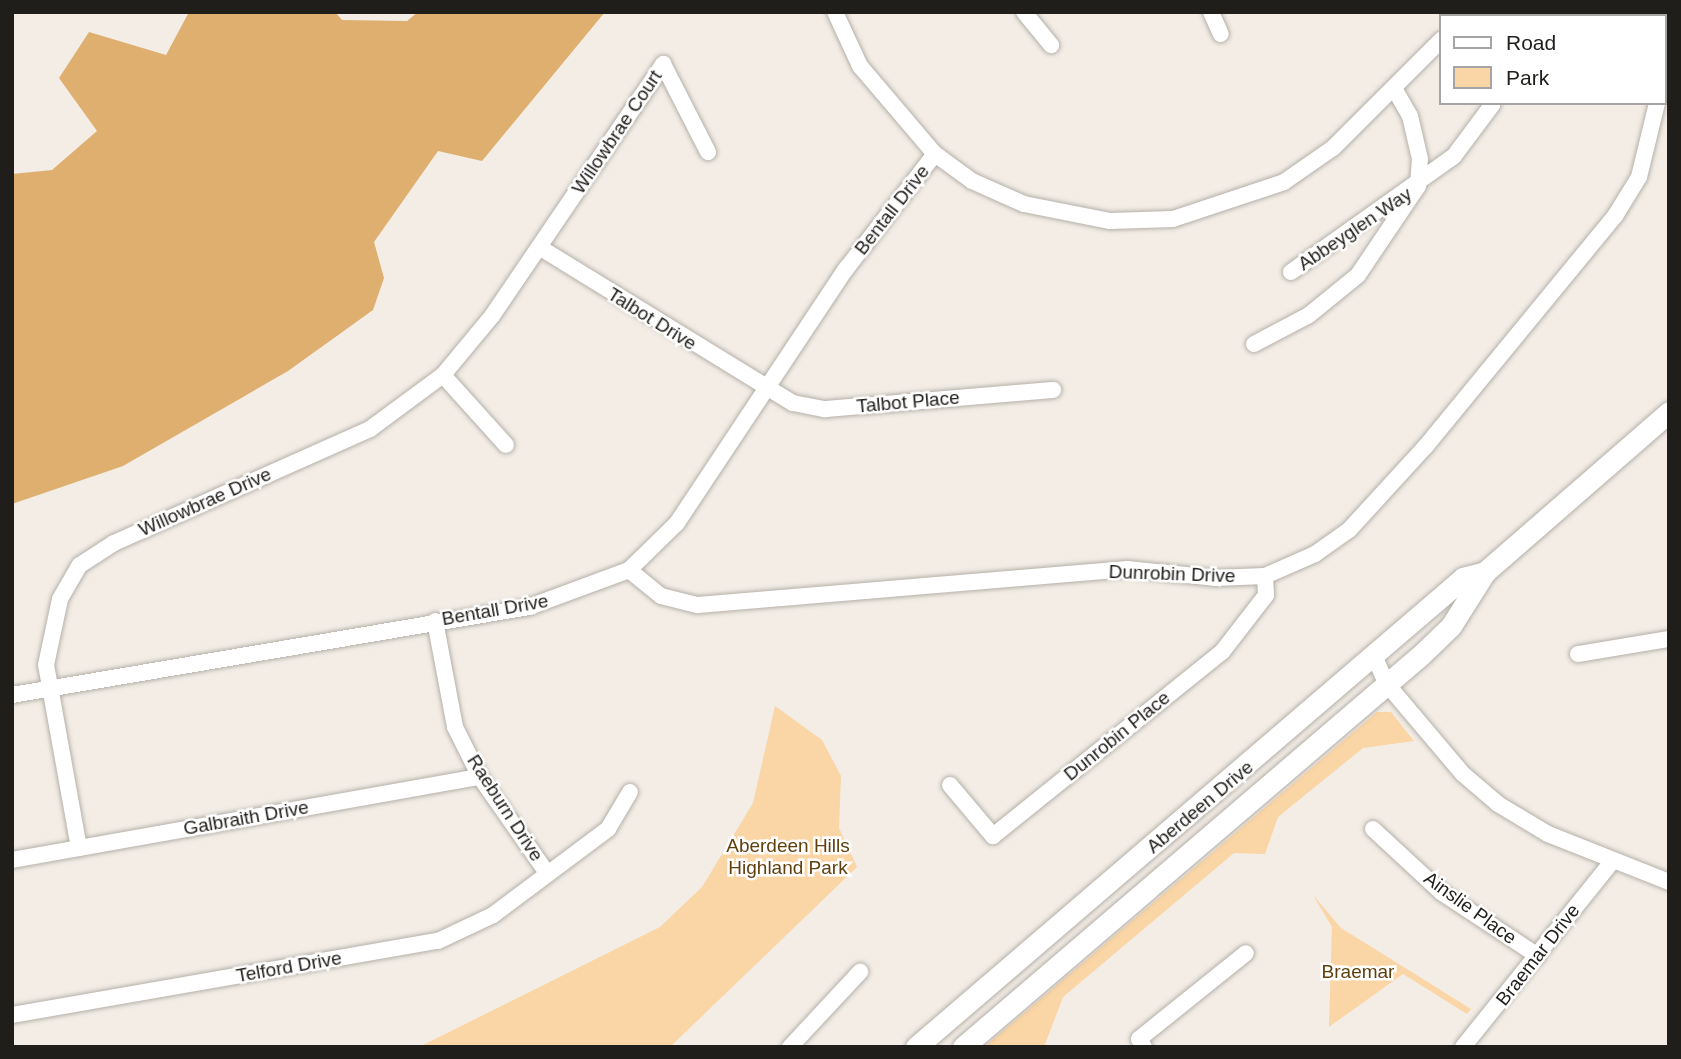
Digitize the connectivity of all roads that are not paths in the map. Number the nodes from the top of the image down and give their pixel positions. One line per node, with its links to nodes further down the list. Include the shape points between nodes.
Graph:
1 (835, 12): 11 (street, via 860,66)
2 (1024, 12): 6 (street)
3 (1212, 12): 4 (street)
4 (1221, 34)
5 (1440, 41): 7 (street)
6 (1051, 45)
7 (1394, 88): 11 (street, via 1333,148 1284,182 1173,219 1110,221 1024,204 972,181); 12 (street, Abbeyglen Way, via 1410,116 1420,159)
8 (1492, 105): 12 (street, Abbeyglen Way, via 1454,156)
9 (1657, 105): 23 (street, Dunrobin Drive, via 1639,177 1569,276 1349,530 1315,554)
10 (708, 152): 13 (street, Willowbrae Court, via 663,64)
11 (935, 154): 18 (street, Bentall Drive, via 846,269)
12 (1418, 186): 14 (street, Abbeyglen Way); 15 (street, Abbeyglen Way, via 1358,275 1308,315)
13 (539, 247): 16 (street, Willowbrae Drive); 18 (street, Talbot Drive)
14 (1291, 272)
15 (1254, 344)
16 (443, 375): 20 (street); 29 (street, Willowbrae Drive, via 370,429 114,543 80,565 51,628)
17 (1054, 390): 18 (street, Talbot Place, via 825,409)
18 (766, 391): 21 (street, Bentall Drive, via 677,523)
19 (1669, 412): 22 (main road, Aberdeen Drive)
20 (506, 445)
21 (629, 570): 23 (street, Dunrobin Drive, via 661,596 698,605 1127,569 1215,578); 24 (street, Bentall Drive, via 529,607)
22 (1485, 572): 27 (main road, Aberdeen Drive, via 1463,578); 28 (main road, Aberdeen Drive, via 1451,626)
23 (1265, 576): 32 (street, Dunrobin Place, via 1266,596 1222,652 993,836)
24 (435, 621): 29 (street, Bentall Drive); 31 (street, Raeburn Drive, via 455,727)
25 (1669, 639): 26 (street)
26 (1578, 654)
27 (1375, 658): 28 (street); 45 (main road, Aberdeen Drive)
28 (1387, 682): 37 (street, via 1462,774 1499,804); 46 (main road, Aberdeen Drive)
29 (49, 690): 30 (street, Bentall Drive); 35 (street, Willowbrae Drive)
30 (12, 695)
31 (480, 777): 35 (street, Galbraith Drive); 38 (street, Raeburn Drive)
32 (950, 785)
33 (629, 792): 38 (street, Telford Drive, via 608,830)
34 (1373, 829): 41 (street, Ainslie Place, via 1441,892)
35 (79, 848): 36 (street, Galbraith Drive)
36 (12, 860)
37 (1612, 862): 39 (street); 41 (street, Braemar Drive)
38 (547, 873): 43 (street, Telford Drive, via 493,915 438,942)
39 (1669, 882)
40 (1246, 953): 47 (street, via 1139,1039)
41 (1538, 956): 48 (street, Braemar Drive)
42 (860, 972): 44 (street)
43 (12, 1015)
44 (790, 1047)
45 (916, 1047)
46 (963, 1047)
47 (1144, 1047)
48 (1463, 1047)

